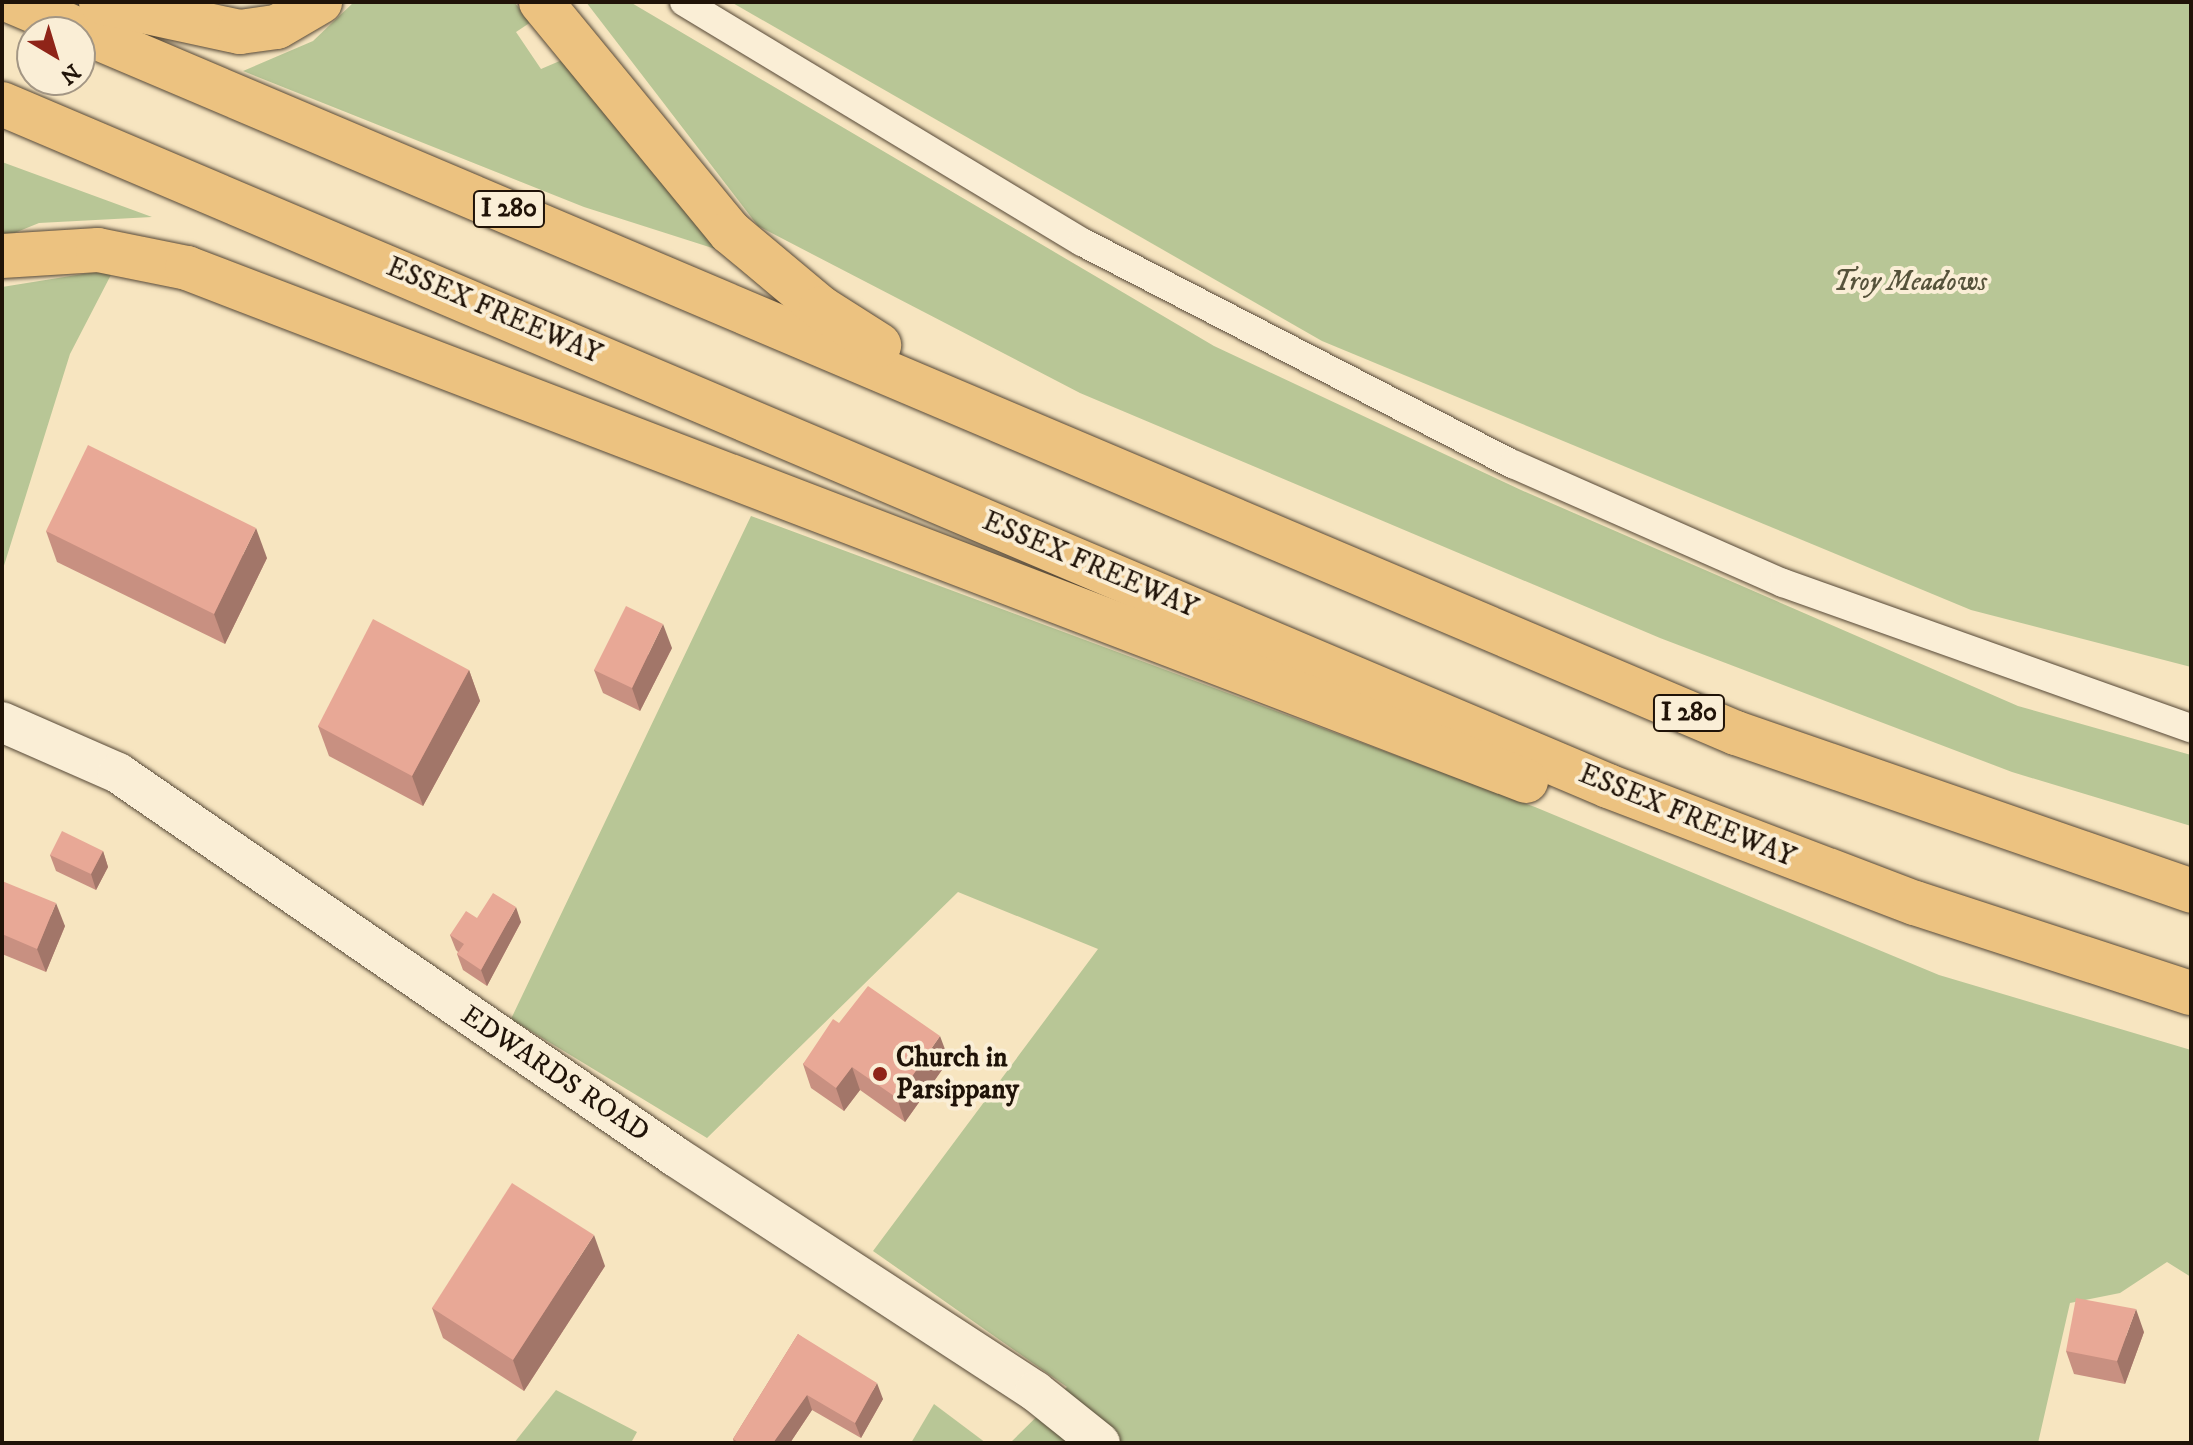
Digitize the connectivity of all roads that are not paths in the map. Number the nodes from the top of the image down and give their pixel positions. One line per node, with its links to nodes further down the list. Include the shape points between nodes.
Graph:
1 (13, 2): 8 (highway, I 280)
2 (101, 2): 3 (highway, via 240,32 277,27)
3 (320, 2)
4 (541, 2): 8 (highway, via 690,188 774,272)
5 (684, 2): 10 (street, via 1082,242 1499,458 1783,583)
6 (2, 104): 11 (highway, ESSEX FREEWAY)
7 (2, 256): 11 (highway, via 98,250 187,268 932,559 1568,796)
8 (1004, 422): 12 (highway, I 280, via 1736,733)
9 (2, 722): 14 (street, EDWARDS ROAD, via 118,773 676,1157 1035,1391)
10 (2191, 728)
11 (1608, 786): 13 (highway, ESSEX FREEWAY, via 1915,903)
12 (2191, 891)
13 (2191, 993)
14 (1100, 1443)

